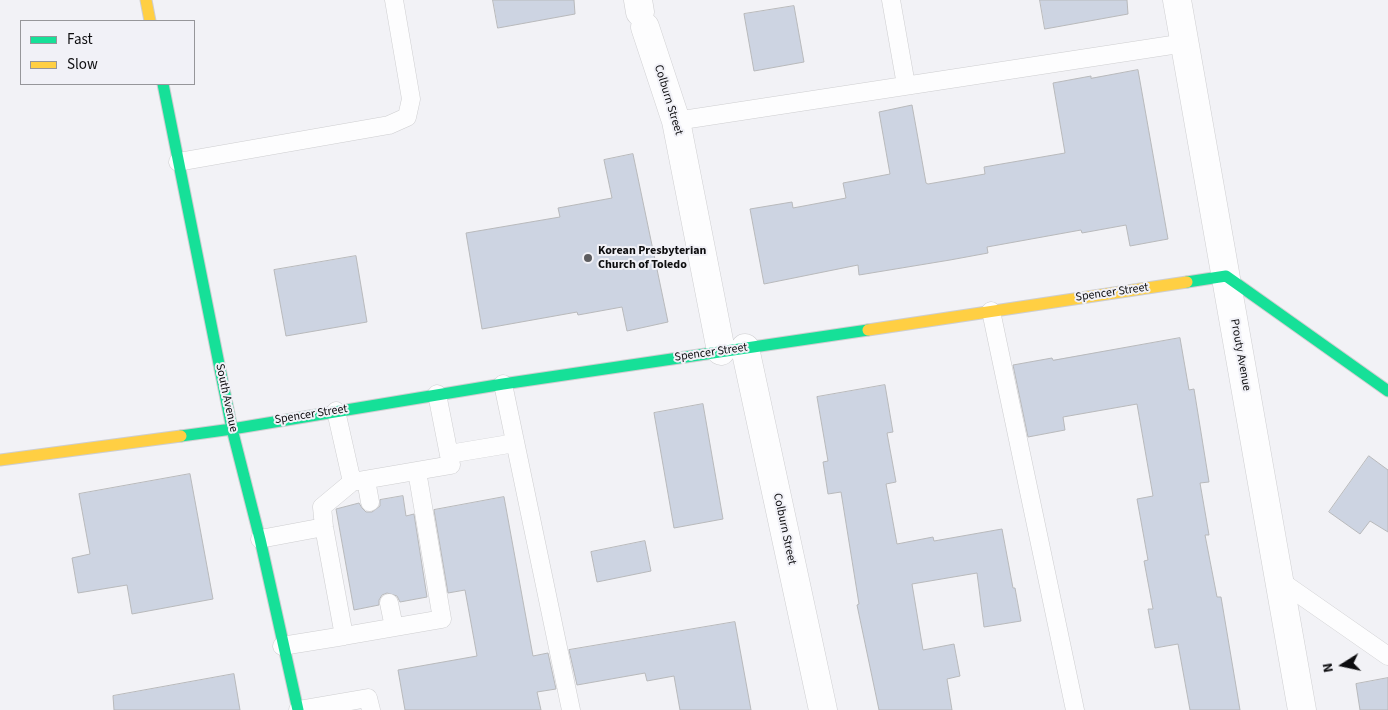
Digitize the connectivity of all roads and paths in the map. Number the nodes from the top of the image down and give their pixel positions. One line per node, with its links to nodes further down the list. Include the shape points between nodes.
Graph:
1 (146, 0): 6 (street)
2 (394, 0): 11 (lane, via 410,99 407,117 389,125)
3 (892, 0): 9 (lane)
4 (1177, 0): 7 (street, Prouty Avenue)
5 (641, 13): 10 (street, Colburn Street)
6 (150, 20)
7 (1185, 43): 9 (lane); 12 (street, Prouty Avenue)
8 (163, 85): 11 (street, South Avenue)
9 (906, 85): 10 (lane)
10 (676, 121): 14 (street, Colburn Street)
11 (178, 162): 19 (street, South Avenue)
12 (1226, 276): 13 (street, Spencer Street); 16 (street); 28 (street, Prouty Avenue)
13 (991, 311): 14 (street, Spencer Street); 38 (lane)
14 (733, 350): 15 (street, Spencer Street); 37 (street, Colburn Street)
15 (503, 384): 17 (street, Spencer Street); 20 (lane)
16 (1388, 391)
17 (437, 394): 18 (street, Spencer Street); 21 (lane)
18 (336, 411): 19 (street, Spencer Street); 24 (lane)
19 (232, 428): 22 (street, Spencer Street); 27 (street, South Avenue)
20 (515, 443): 21 (lane); 36 (lane)
21 (448, 454): 23 (lane, via 450,465)
22 (0, 460)
23 (417, 471): 24 (lane); 30 (lane, via 442,619)
24 (359, 481): 25 (lane); 26 (lane, via 322,507)
25 (370, 502)
26 (324, 527): 27 (lane); 31 (lane)
27 (260, 539): 32 (street, South Avenue)
28 (1279, 580): 33 (lane); 39 (street, Prouty Avenue)
29 (390, 603): 30 (lane)
30 (394, 627): 31 (lane)
31 (344, 636): 32 (lane)
32 (282, 646): 34 (street, South Avenue)
33 (1388, 656)
34 (298, 710): 35 (lane, via 368,698)
35 (371, 710)
36 (571, 710)
37 (823, 710)
38 (1075, 710)
39 (1302, 710)

